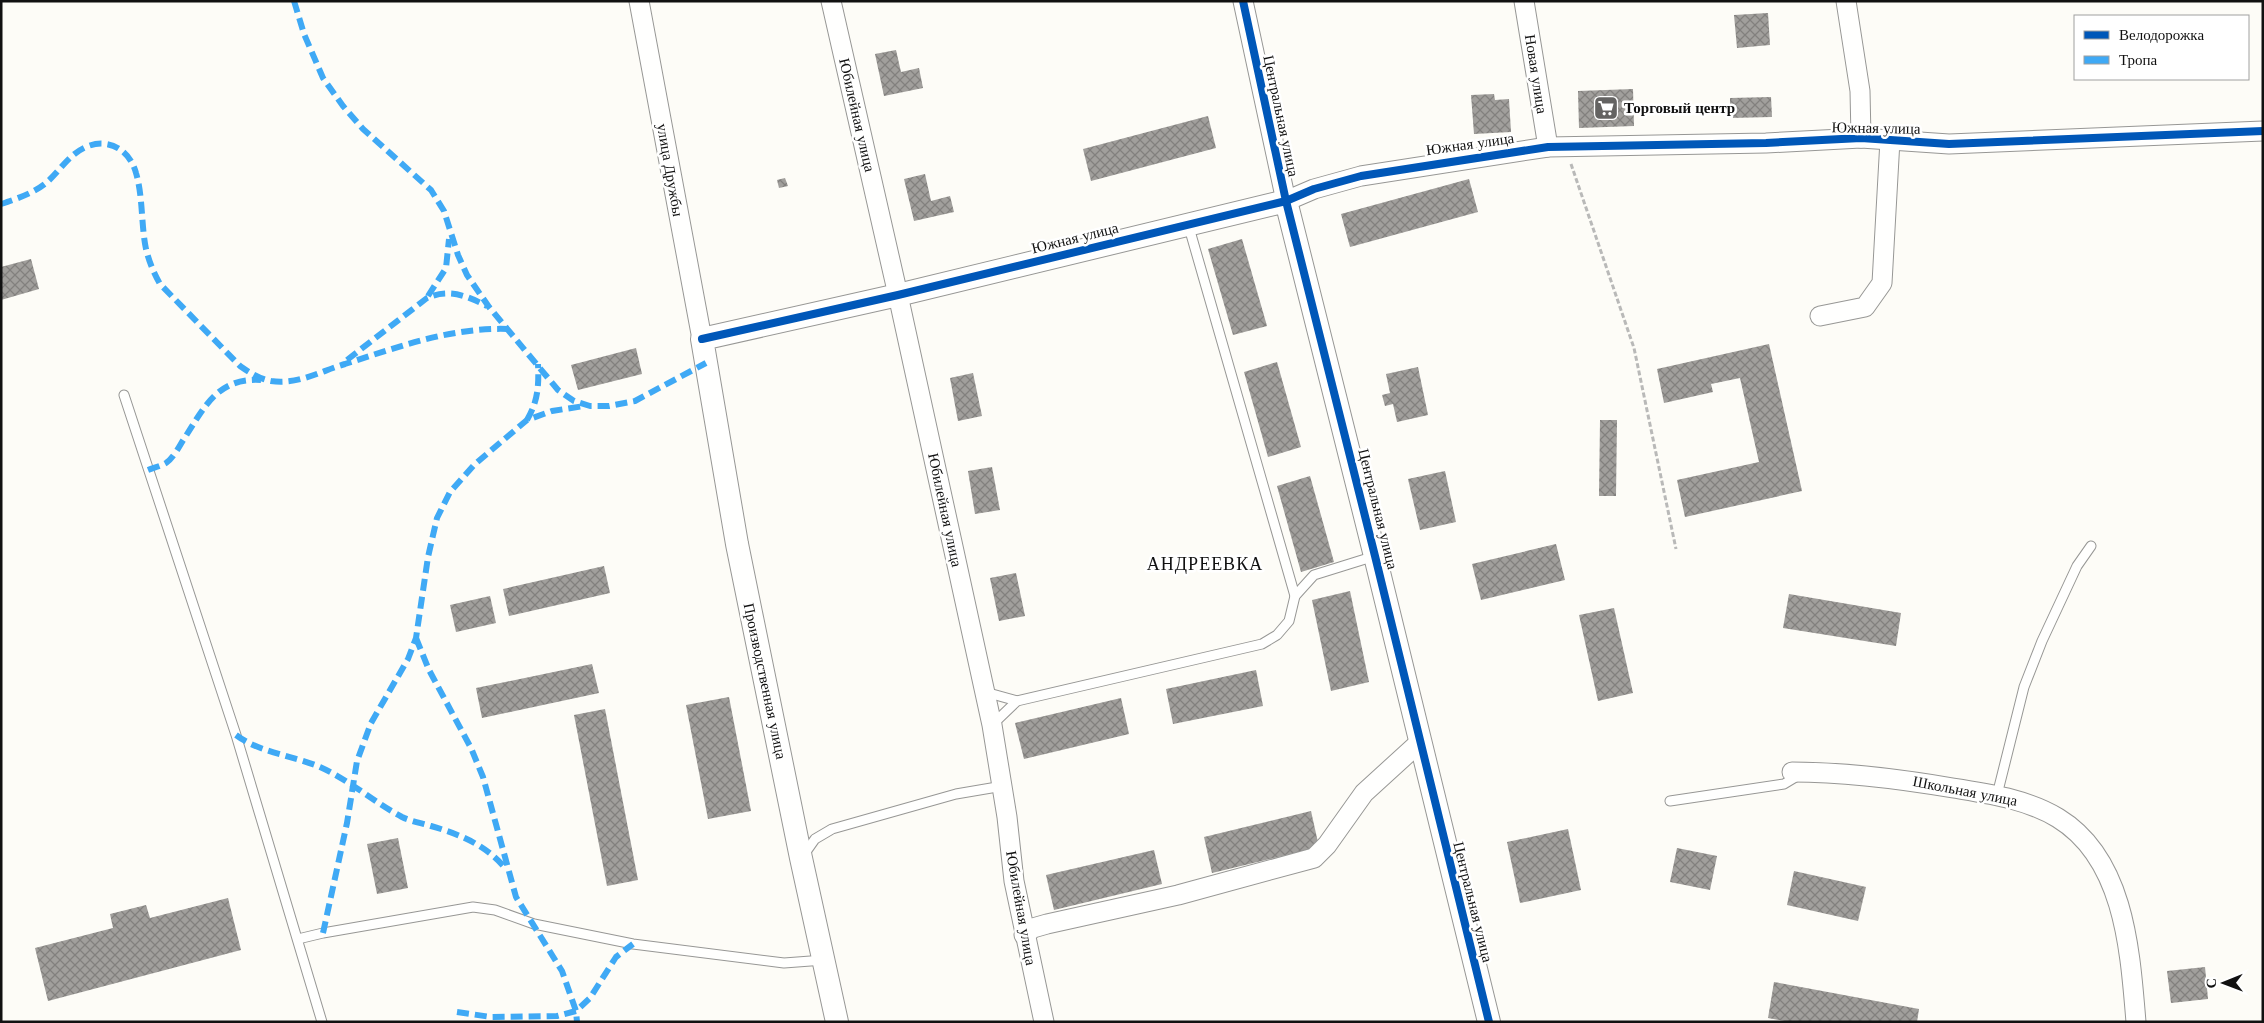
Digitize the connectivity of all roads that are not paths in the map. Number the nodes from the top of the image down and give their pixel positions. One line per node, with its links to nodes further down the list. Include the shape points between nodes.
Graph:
1 (639, 1): 14 (street, улица Дружбы)
2 (831, 1): 12 (street, Юбилейная улица)
3 (1243, 1): 10 (street, Центральная улица)
4 (1524, 1): 9 (street, Новая улица)
5 (1846, 1): 7 (street, via 1860,92)
6 (2263, 131): 8 (street, Южная улица, via 1949,144)
7 (1861, 138): 8 (street, Южная улица); 9 (street, Южная улица)
8 (1890, 140): 13 (street, via 1882,283 1865,307)
9 (1556, 147): 10 (street, Южная улица, via 1362,176 1314,189)
10 (1286, 201): 11 (street, Южная улица); 17 (street, Центральная улица)
11 (1188, 224): 12 (street, Южная улица); 18 (lane)
12 (898, 295): 14 (street, Южная улица); 19 (street, Юбилейная улица)
13 (1820, 316)
14 (702, 339): 27 (street, Производственная улица, via 737,544)
15 (124, 395): 29 (lane, via 236,735)
16 (2091, 546): 25 (lane, via 2077,566 2024,687)
17 (1375, 556): 18 (lane, via 1314,575); 22 (street, Центральная улица)
18 (1295, 596): 20 (lane, via 1289,621 1262,644)
19 (985, 692): 20 (lane); 21 (street, Юбилейная улица)
20 (1017, 701): 21 (lane)
21 (992, 725): 24 (street, Юбилейная улица)
22 (1421, 741): 28 (street, via 1364,793 1314,858 1178,895 1047,924); 34 (street, Центральная улица)
23 (1798, 772): 25 (street, Школьная улица, via 1903,779); 26 (lane, via 1784,784)
24 (1002, 786): 27 (lane, via 956,794 832,829 815,839); 28 (street, Юбилейная улица)
25 (1997, 795): 35 (street, Школьная улица, via 2034,806 2058,818 2087,843 2100,862 2116,895 2125,930)
26 (1670, 801)
27 (801, 858): 30 (street, Производственная улица)
28 (1024, 935): 33 (street, Юбилейная улица)
29 (298, 939): 30 (lane, via 473,907 495,910 534,924 633,944 784,964); 31 (lane)
30 (824, 960): 32 (street, Производственная улица)
31 (322, 1022)
32 (837, 1022)
33 (1044, 1022)
34 (1489, 1022)
35 (2136, 1022)

